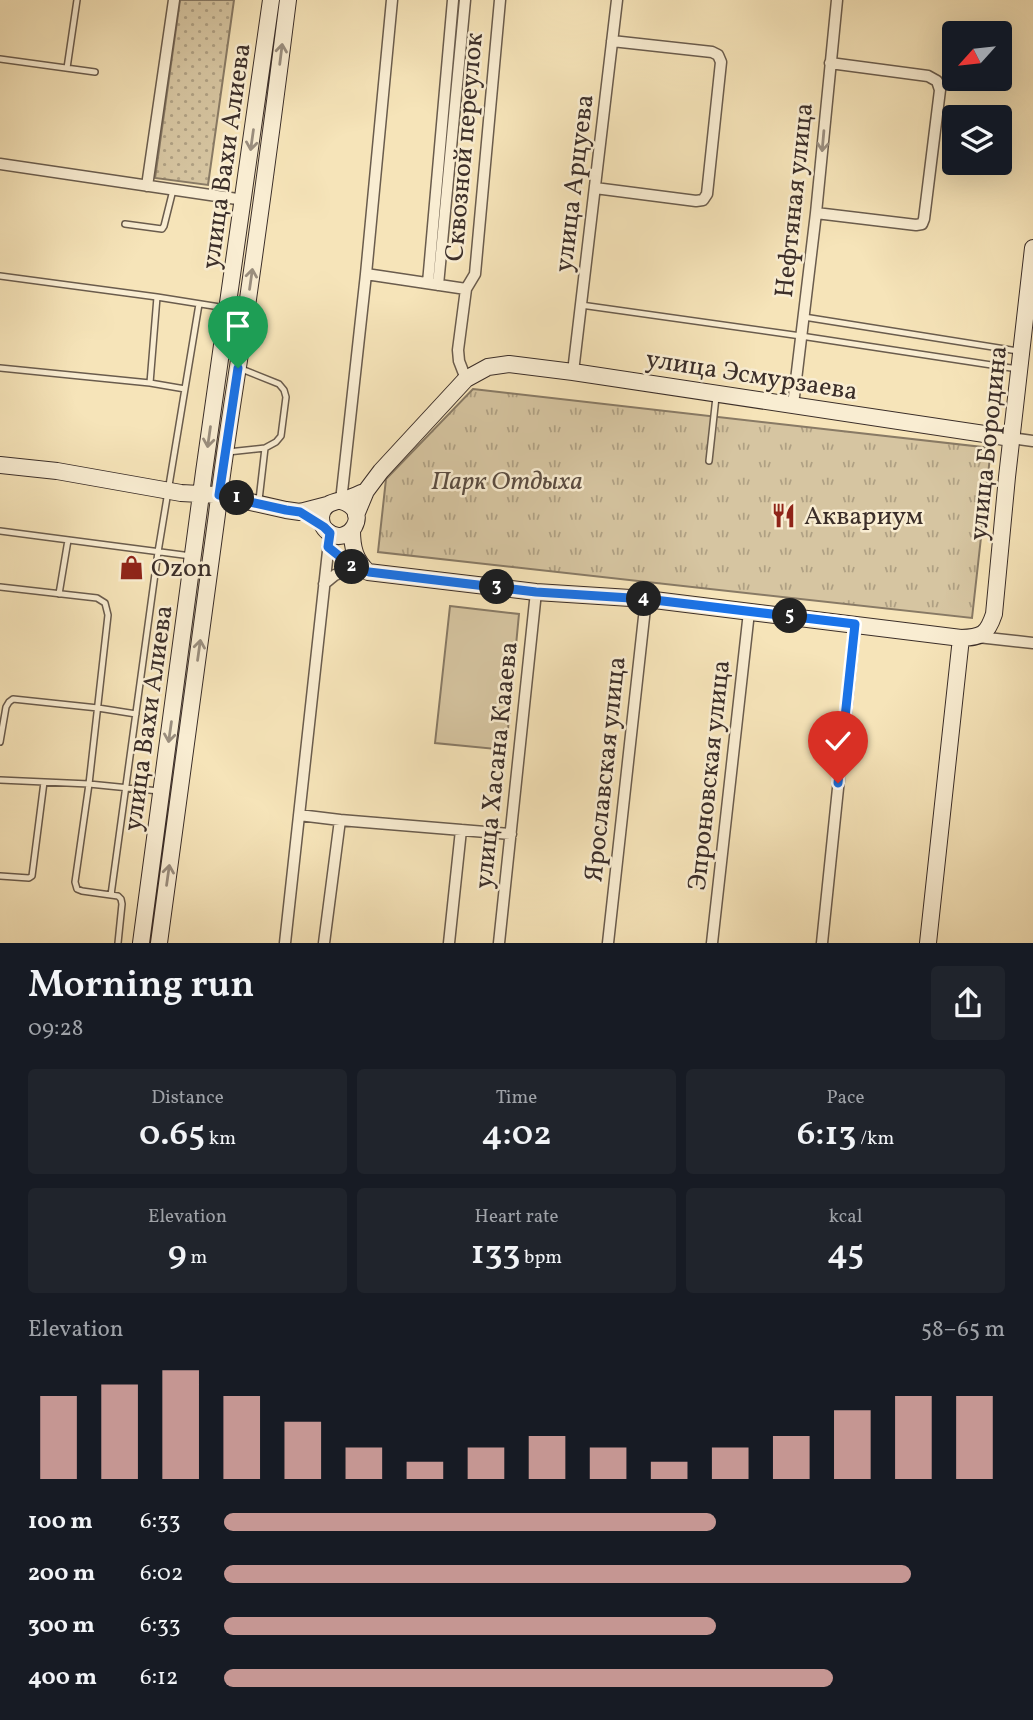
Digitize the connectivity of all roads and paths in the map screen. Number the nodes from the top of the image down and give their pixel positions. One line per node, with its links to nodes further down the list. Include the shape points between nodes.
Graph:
1 (77, 0): 14 (lane)
2 (174, 0): 17 (street)
3 (271, 0): 20 (street, улица Вахи Алиева, one-way to 20)
4 (288, 0): 36 (street, улица Вахи Алиева, one-way to 4)
5 (393, 0): 24 (street)
6 (453, 0): 26 (street)
7 (465, 0): 26 (street)
8 (500, 0): 27 (street, Сквозной переулок, via 475,274)
9 (617, 0): 11 (street, улица Арцуева)
10 (837, 0): 13 (street, Нефтяная улица)
11 (612, 41): 18 (street, улица Арцуева); 18 (street, via 719,55 707,194 696,201)
12 (0, 59): 14 (lane)
13 (830, 63): 21 (street, Нефтяная улица, one-way to 21); 21 (street, via 928,76 937,81 940,90 922,224)
14 (67, 68): 15 (lane)
15 (96, 72)
16 (0, 164): 17 (street)
17 (147, 186): 19 (street)
18 (595, 188): 30 (street, улица Арцуева)
19 (173, 190): 20 (street); 22 (lane, via 162,229)
20 (244, 200): 31 (street, улица Вахи Алиева)
21 (816, 213): 32 (street, Нефтяная улица)
22 (125, 224)
23 (1033, 248): 34 (street, улица Бородина)
24 (366, 274): 26 (street); 55 (street)
25 (0, 276): 28 (lane)
26 (433, 284): 27 (street)
27 (466, 289): 39 (street, Сквозной переулок, via 458,350)
28 (157, 297): 29 (lane); 40 (lane)
29 (198, 304): 31 (lane); 41 (lane)
30 (581, 305): 33 (lane); 38 (street, улица Арцуева)
31 (228, 308): 52 (street, улица Вахи Алиева, one-way to 52)
32 (804, 317): 33 (street, Нефтяная улица); 34 (lane)
33 (802, 336): 37 (lane); 43 (street, Нефтяная улица)
34 (1022, 351): 37 (street, улица Бородина)
35 (0, 368): 40 (lane)
36 (238, 368): 46 (lane, via 284,390 281,436); 47 (street, улица Вахи Алиева)
37 (1020, 370): 44 (street, улица Бородина)
38 (573, 372): 39 (street, улица Эсмурзаева, via 509,363 488,367); 42 (street, улица Эсмурзаева)
39 (466, 379): 51 (street)
40 (149, 383): 41 (lane)
41 (185, 389): 50 (lane)
42 (717, 394): 43 (street, улица Эсмурзаева); 48 (lane)
43 (793, 405): 44 (street, улица Эсмурзаева)
44 (1011, 438): 45 (street, улица Эсмурзаева); 71 (street, улица Бородина, via 994,614)
45 (1033, 442)
46 (265, 448): 47 (lane); 54 (lane)
47 (225, 453): 53 (street, улица Вахи Алиева)
48 (709, 461)
49 (0, 465): 50 (street)
50 (169, 491): 52 (street); 61 (lane)
51 (366, 491): 55 (street); 57 (street)
52 (202, 494): 53 (street); 62 (street, улица Вахи Алиева)
53 (219, 495): 54 (street); 90 (street, улица Вахи Алиева, one-way to 53)
54 (258, 503): 56 (street)
55 (334, 503): 56 (street); 57 (street, via 351,505); 59 (street, via 321,516)
56 (300, 512): 59 (street)
57 (354, 523): 59 (street, via 342,536); 63 (street, via 354,554)
58 (0, 531): 60 (lane)
59 (327, 536): 63 (street); 64 (street)
60 (68, 540): 61 (lane); 67 (lane)
61 (158, 552): 62 (lane); 75 (lane)
62 (194, 556): 81 (street, улица Вахи Алиева, one-way to 81)
63 (361, 570): 64 (street, via 335,575); 66 (street)
64 (324, 584): 82 (street)
65 (0, 587): 67 (lane)
66 (536, 592): 68 (street); 85 (street, улица Хасана Кааева)
67 (59, 594): 74 (lane, via 105,603 108,615)
68 (646, 599): 69 (street); 95 (street, Ярославская улица)
69 (749, 612): 70 (street); 96 (street, Эпроновская улица)
70 (855, 624): 72 (street); 97 (street)
71 (978, 637): 72 (street); 73 (street)
72 (961, 638): 98 (street)
73 (1033, 643)
74 (98, 708): 75 (lane); 76 (lane, via 13,699 6,706); 79 (lane)
75 (135, 715): 80 (lane)
76 (0, 742)
77 (0, 780): 78 (lane)
78 (44, 782): 79 (lane); 86 (lane, via 32,876)
79 (89, 784): 80 (lane); 87 (lane, via 75,882 82,891)
80 (125, 788): 81 (lane); 87 (lane)
81 (162, 791): 89 (street, улица Вахи Алиева)
82 (299, 815): 83 (street); 91 (street)
83 (340, 820): 84 (street); 92 (street)
84 (461, 830): 85 (street); 93 (street)
85 (511, 834): 94 (street, улица Хасана Кааева)
86 (0, 876)
87 (111, 895): 88 (lane, via 118,896 122,904)
88 (118, 943)
89 (141, 943)
90 (159, 943)
91 (285, 943)
92 (324, 943)
93 (449, 943)
94 (499, 943)
95 (608, 943)
96 (712, 943)
97 (822, 943)
98 (928, 943)

